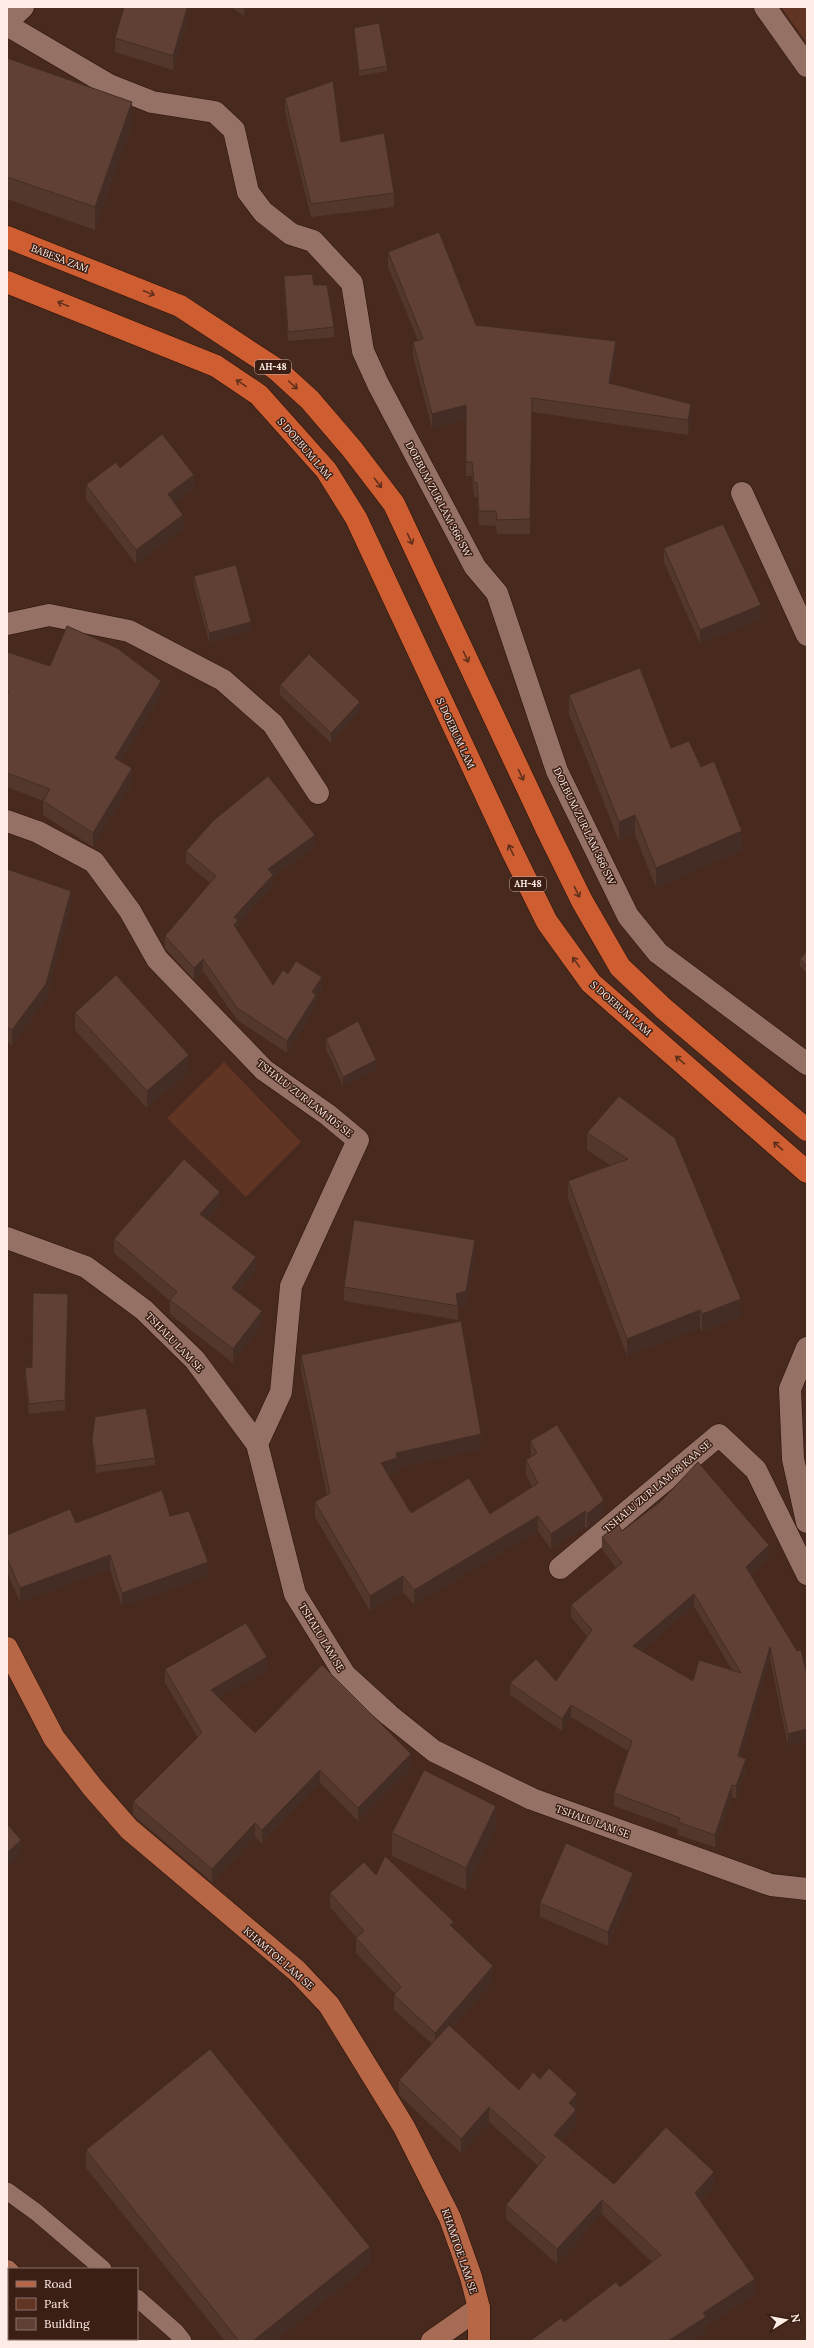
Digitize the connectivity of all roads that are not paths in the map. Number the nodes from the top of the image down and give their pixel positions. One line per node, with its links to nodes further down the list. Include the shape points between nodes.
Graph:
1 (23, 7): 3 (street)
2 (765, 7): 5 (street)
3 (7, 22)
4 (7, 25): 13 (street, DOEBUM ZUR LAM 366 SW, via 109,85 152,102 215,112 234,130 248,192 263,212 290,234 313,241 352,283 363,351 474,567 497,593 557,771 628,916 658,953)
5 (807, 66)
6 (7, 237): 14 (highway, BABESA ZAM / AH-48, one-way to 14, via 180,306 276,369 310,400 394,504 547,830 582,901 620,967 663,1008)
7 (7, 282): 15 (highway, S DOEBUM LAM / AH-48, one-way to 7, via 591,983 547,922 356,518 326,470 259,395 216,366)
8 (742, 493): 10 (street)
9 (7, 624): 11 (street, via 49,616 129,631 223,680 273,724)
10 (807, 635)
11 (318, 793)
12 (7, 821): 18 (street, TSHALU ZUR LAM 105 SE, via 38,832 94,862 130,910 157,959 264,1070 328,1115 358,1140 291,1286 281,1392)
13 (807, 1064)
14 (807, 1130)
15 (807, 1172)
16 (7, 1238): 18 (street, TSHALU LAM SE, via 86,1267 144,1310 195,1360)
17 (807, 1348): 19 (street, via 790,1389 794,1459)
18 (257, 1444): 23 (street, TSHALU LAM SE, via 295,1594 345,1675 389,1715 434,1751 532,1799 771,1884)
19 (807, 1522)
20 (560, 1568): 21 (street, TSHALU ZUR LAM 98 KAA SE, via 719,1435 756,1470)
21 (807, 1574)
22 (7, 1648): 27 (main road, KHAMTOE LAM SE, via 54,1738 129,1829 296,1971 330,2005 404,2127 450,2218 471,2277)
23 (807, 1889)
24 (7, 2191): 25 (lane)
25 (102, 2268)
26 (138, 2299): 28 (lane)
27 (478, 2308): 29 (street); 30 (main road, KHAMTOE LAM SE)
28 (183, 2341)
29 (432, 2341)
30 (479, 2341)

